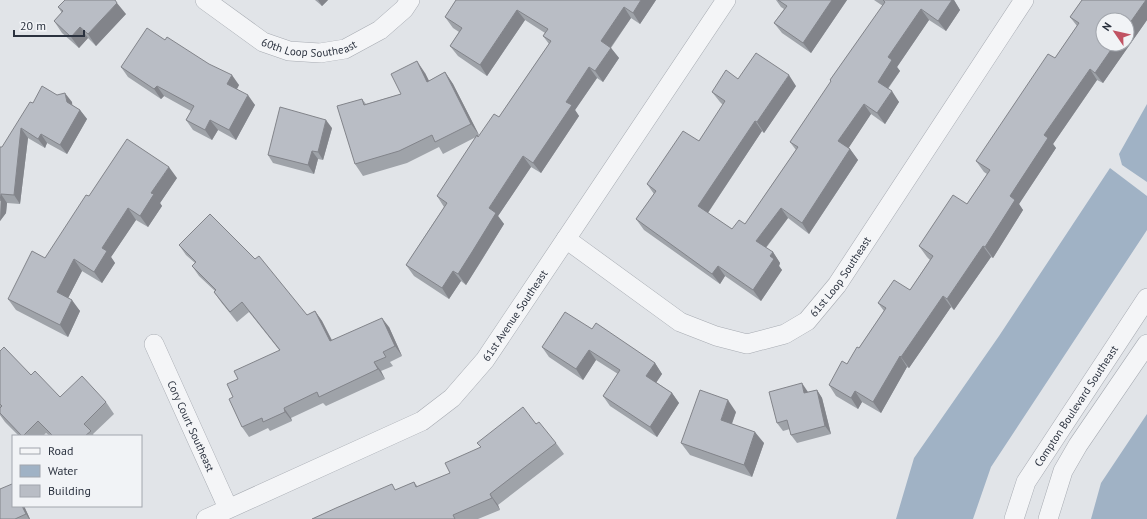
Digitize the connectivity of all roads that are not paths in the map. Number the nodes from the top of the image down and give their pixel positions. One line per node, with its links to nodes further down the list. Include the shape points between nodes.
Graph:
1 (206, 0): 2 (street, 60th Loop Southeast, via 263,42 289,51 320,53 345,49 380,30 399,14)
2 (410, 0)
3 (726, 0): 5 (street, 61st Avenue Southeast)
4 (1024, 0): 5 (street, 61st Loop Southeast, via 837,285 807,321 785,334 747,344 716,336 680,322)
5 (566, 239): 9 (street, 61st Avenue Southeast, via 485,360 452,398 422,421)
6 (1147, 298): 11 (street, Compton Boulevard Southeast, via 1026,482)
7 (154, 344): 9 (street, Cory Court Southeast)
8 (1147, 344): 12 (street, Compton Boulevard Southeast, via 1063,471)
9 (228, 508): 10 (street, 61st Avenue Southeast)
10 (206, 519)
11 (1014, 519)
12 (1048, 519)

